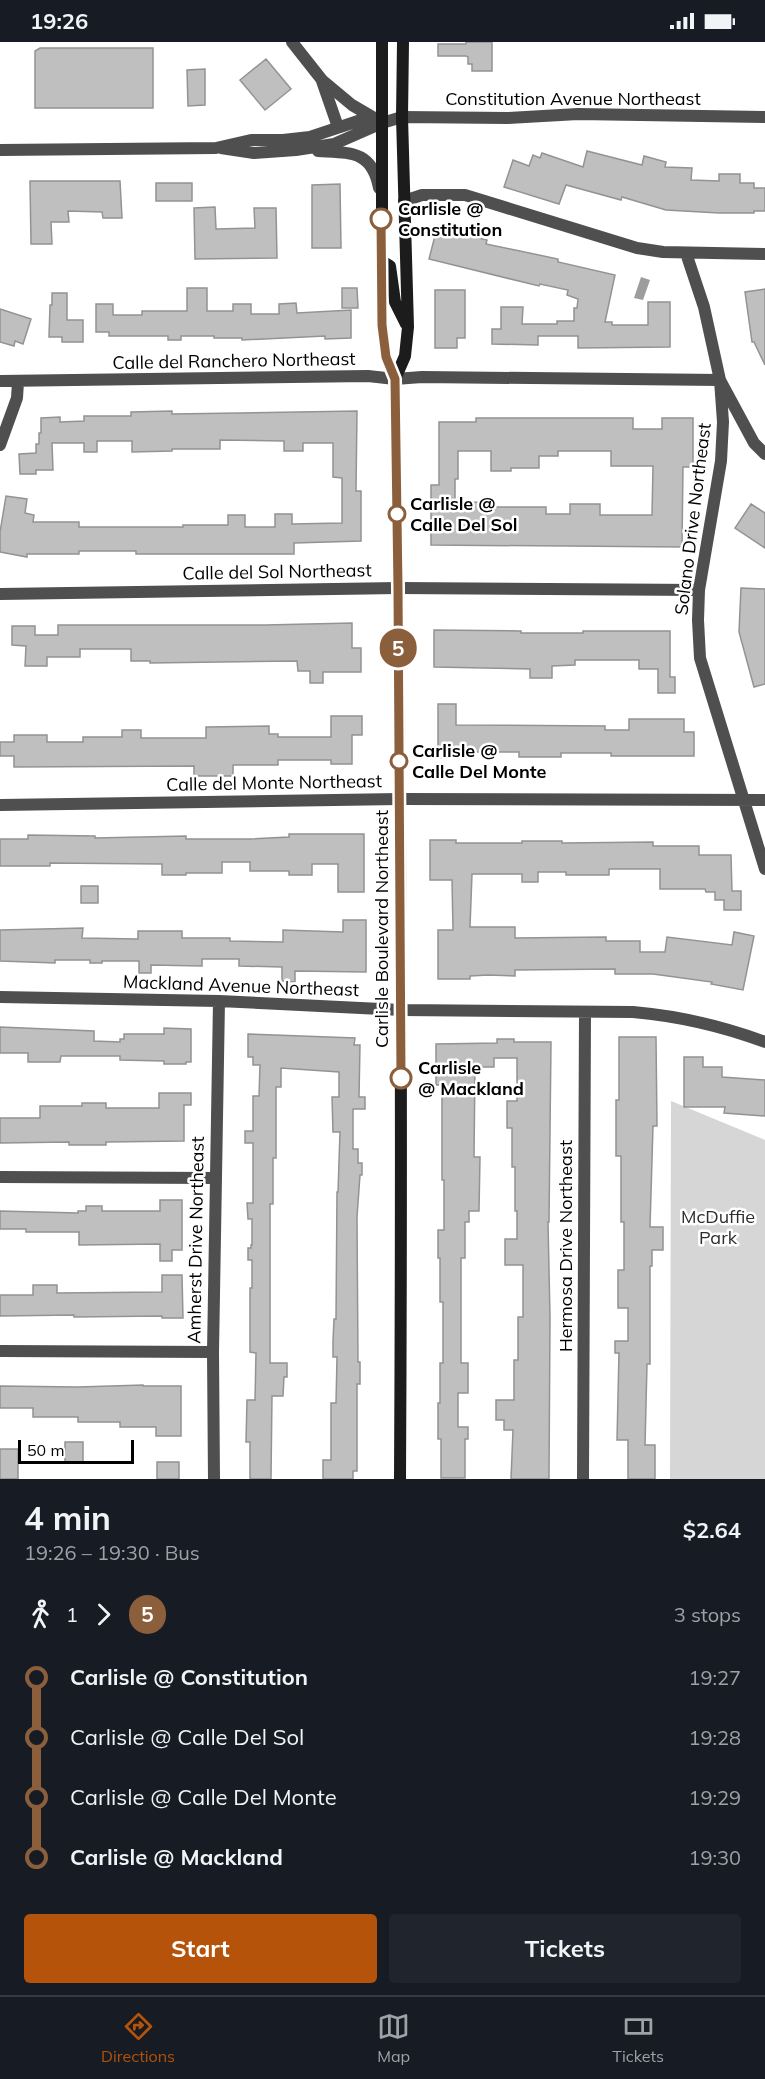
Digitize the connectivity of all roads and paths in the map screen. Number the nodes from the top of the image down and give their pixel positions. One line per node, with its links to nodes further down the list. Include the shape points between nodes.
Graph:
1 (292, 42): 4 (street)
2 (382, 42): 7 (main road, Carlisle Boulevard Northeast)
3 (403, 42): 5 (main road, Carlisle Boulevard Northeast)
4 (322, 80): 7 (street); 8 (street)
5 (402, 117): 6 (street, Constitution Avenue Northeast); 7 (street, Constitution Avenue Northeast); 13 (main road, Carlisle Boulevard Northeast)
6 (765, 117)
7 (382, 123): 8 (street, Constitution Avenue Northeast, via 364,119); 11 (street, Constitution Avenue Northeast, via 334,144); 12 (main road, Carlisle Boulevard Northeast)
8 (338, 127): 9 (street, Constitution Avenue Northeast, via 310,137 251,140)
9 (222, 148): 10 (street, Constitution Avenue Northeast); 11 (street, Constitution Avenue Northeast, via 254,153)
10 (0, 150)
11 (296, 150): 12 (street, via 354,153 376,172)
12 (381, 199): 16 (main road, Carlisle Boulevard Northeast)
13 (404, 201): 14 (street, via 422,195 465,195 637,248); 17 (main road, Carlisle Boulevard Northeast)
14 (686, 253): 15 (street); 19 (street, via 704,307)
15 (765, 254)
16 (382, 261): 17 (main road, via 390,266 395,302); 18 (main road, Carlisle Boulevard Northeast, via 384,346)
17 (408, 327): 18 (main road, Carlisle Boulevard Northeast, via 405,356)
18 (395, 379): 19 (street, Calle del Ranchero Northeast); 21 (street, Calle del Ranchero Northeast, via 368,376); 24 (main road, Carlisle Boulevard Northeast)
19 (720, 380): 23 (street, via 754,443); 25 (street, Solano Drive Northeast, via 721,460)
20 (0, 381): 21 (street, Calle del Ranchero Northeast)
21 (18, 382): 22 (street, via 17,398)
22 (0, 445)
23 (765, 454)
24 (398, 588): 25 (street, Calle del Sol Northeast); 26 (street, Calle del Sol Northeast); 27 (main road, Carlisle Boulevard Northeast)
25 (699, 590): 28 (street, Solano Drive Northeast, via 700,658)
26 (0, 594)
27 (399, 799): 28 (street, Calle del Monte Northeast); 30 (street, Calle del Monte Northeast); 34 (main road, Carlisle Boulevard Northeast)
28 (743, 799): 29 (street, Calle del Monte Northeast); 31 (street, Solano Drive Northeast)
29 (765, 800)
30 (0, 805)
31 (765, 869)
32 (0, 997): 33 (street, Mackland Avenue Northeast)
33 (219, 1001): 34 (street, Mackland Avenue Northeast); 38 (street, Amherst Drive Northeast)
34 (401, 1010): 35 (street, Mackland Avenue Northeast); 42 (main road, Carlisle Boulevard Northeast)
35 (585, 1013): 36 (street, Mackland Avenue Northeast, via 668,1015); 43 (street, Hermosa Drive Northeast)
36 (764, 1038)
37 (0, 1177): 38 (street)
38 (215, 1178): 40 (street, Amherst Drive Northeast)
39 (0, 1351): 40 (street)
40 (213, 1352): 41 (street, Amherst Drive Northeast)
41 (214, 1479)
42 (400, 1479)
43 (583, 1479)

